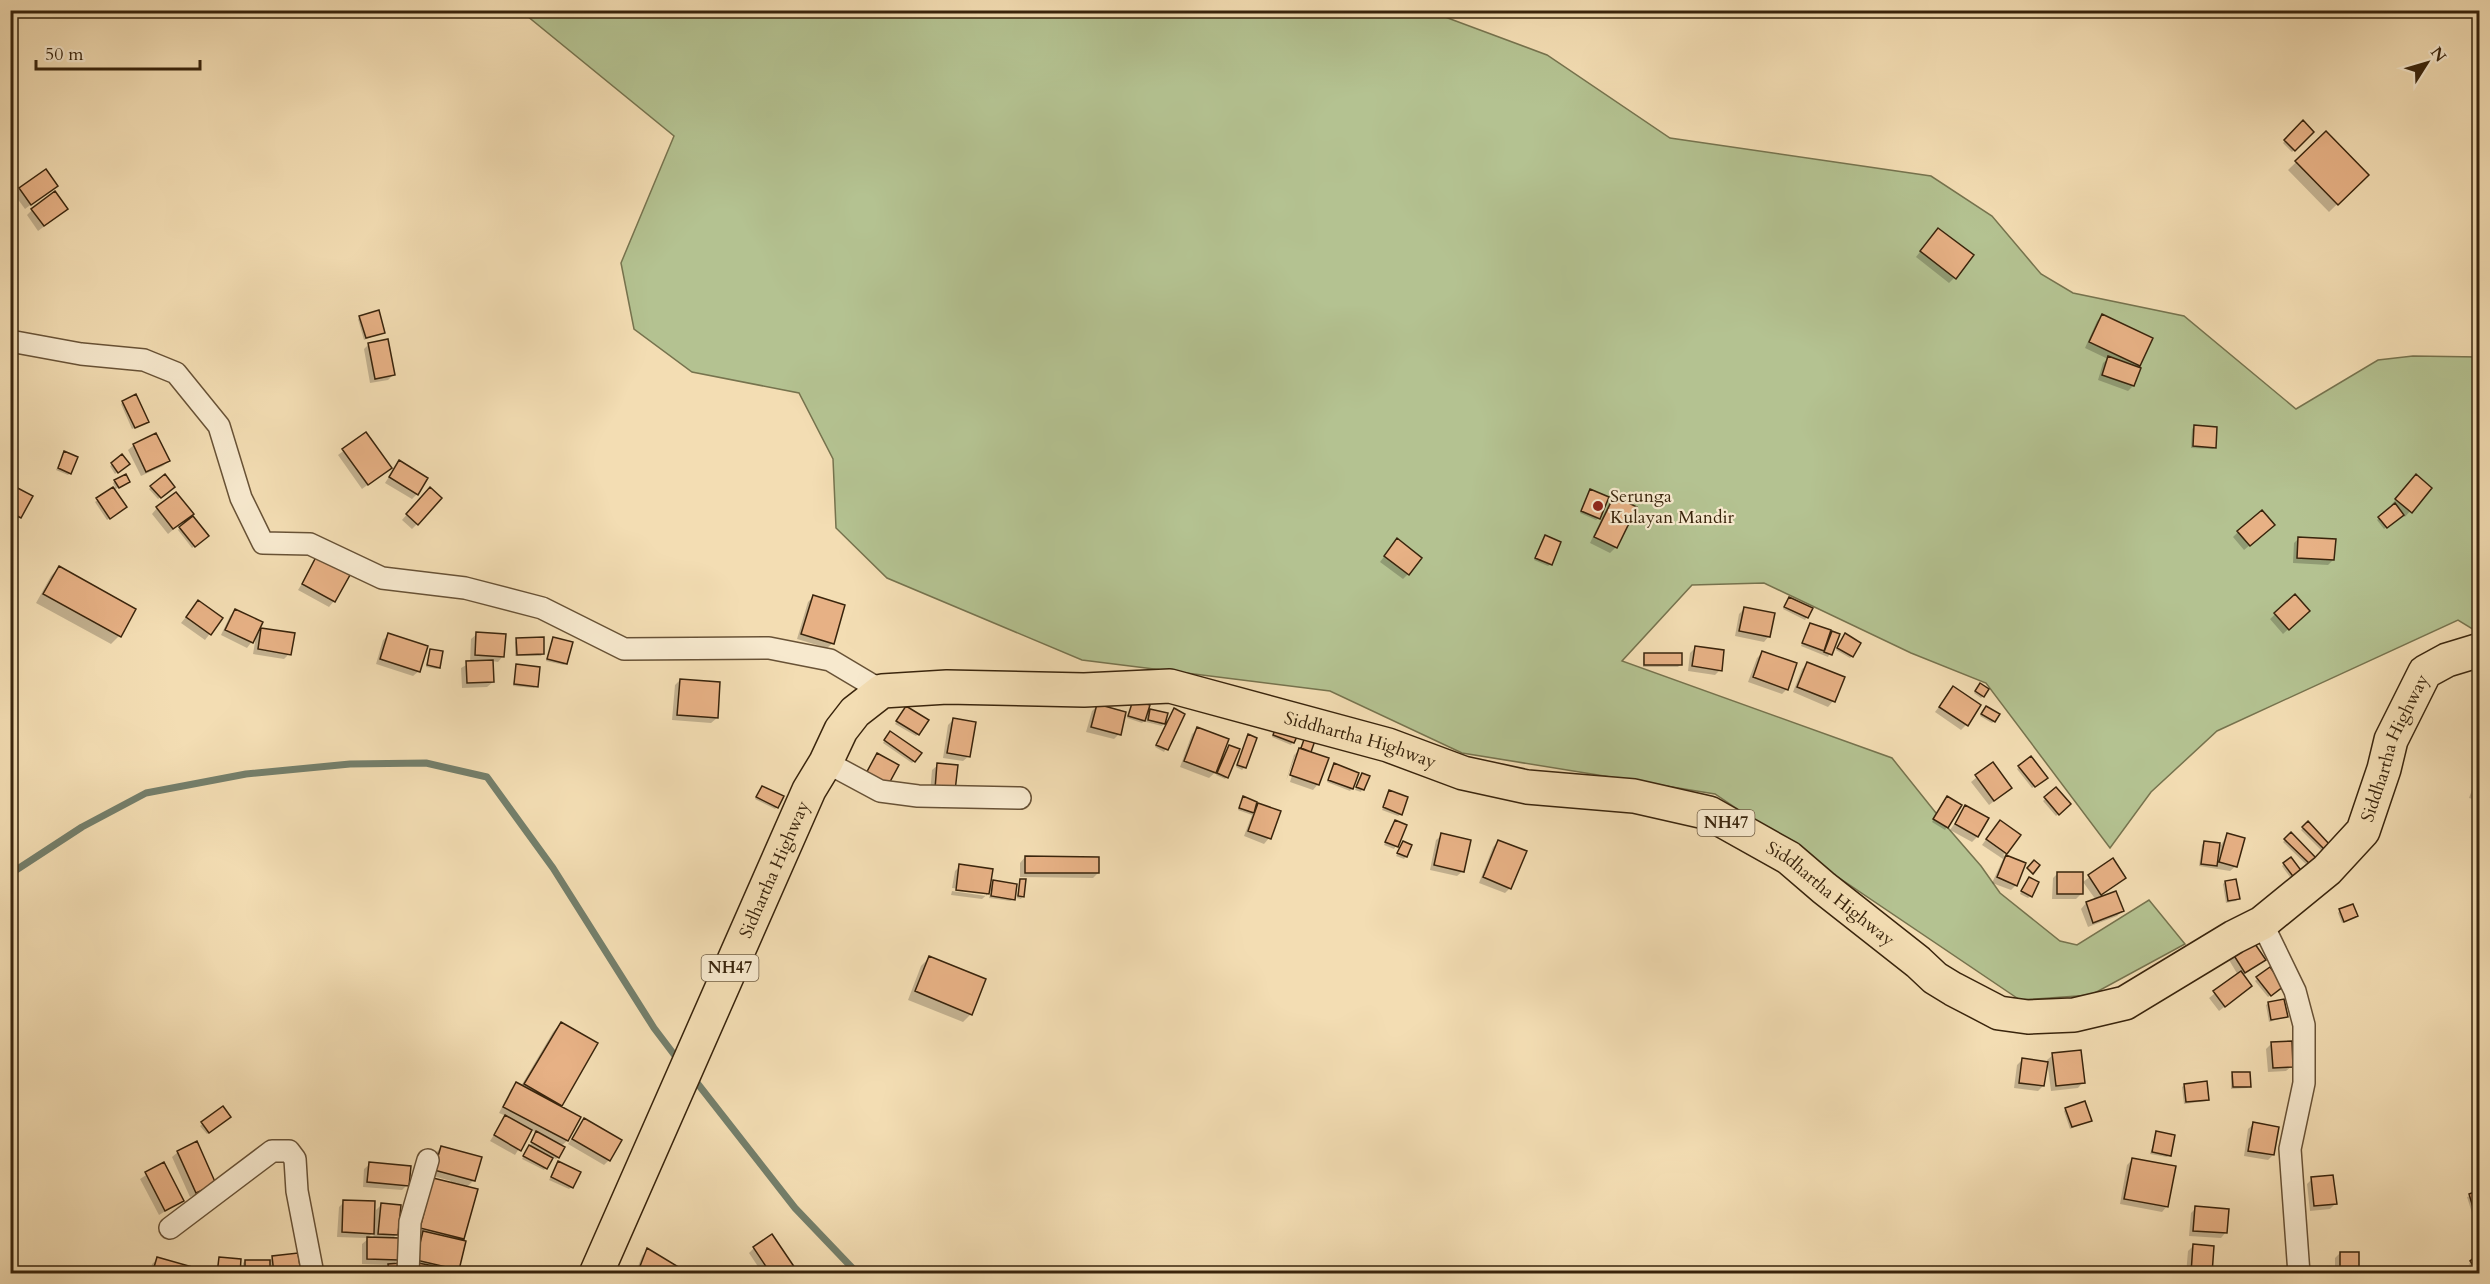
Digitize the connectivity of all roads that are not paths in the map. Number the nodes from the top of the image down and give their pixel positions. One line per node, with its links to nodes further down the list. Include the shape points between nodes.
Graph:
1 (10, 341): 3 (street, via 144,360 176,373 219,426 241,498 263,543 310,544 382,579 465,588 542,608 624,649 769,648 830,660)
2 (2480, 650): 6 (highway, Siddhartha Highway / NH47, via 2425,672 2391,740 2363,831 2326,870)
3 (882, 691): 4 (highway, NH47, via 855,712 841,730); 6 (highway, Siddhartha Highway / NH47, via 1170,686 1388,745 1463,773 1527,787 1634,796 1709,813 1790,858 1935,978 2000,1013 2028,1017 2074,1014 2126,1003)
4 (826, 762): 5 (street, via 880,791 918,796); 11 (highway, Sidhartha Highway / NH47, via 809,790)
5 (1020, 798)
6 (2262, 923): 12 (street, via 2295,991 2304,1025 2304,1083 2290,1149)
7 (428, 1160): 10 (street, via 410,1221)
8 (170, 1228): 9 (street, via 272,1151 289,1151 296,1160 297,1191)
9 (314, 1274)
10 (408, 1274)
11 (596, 1274)
12 (2299, 1274)

